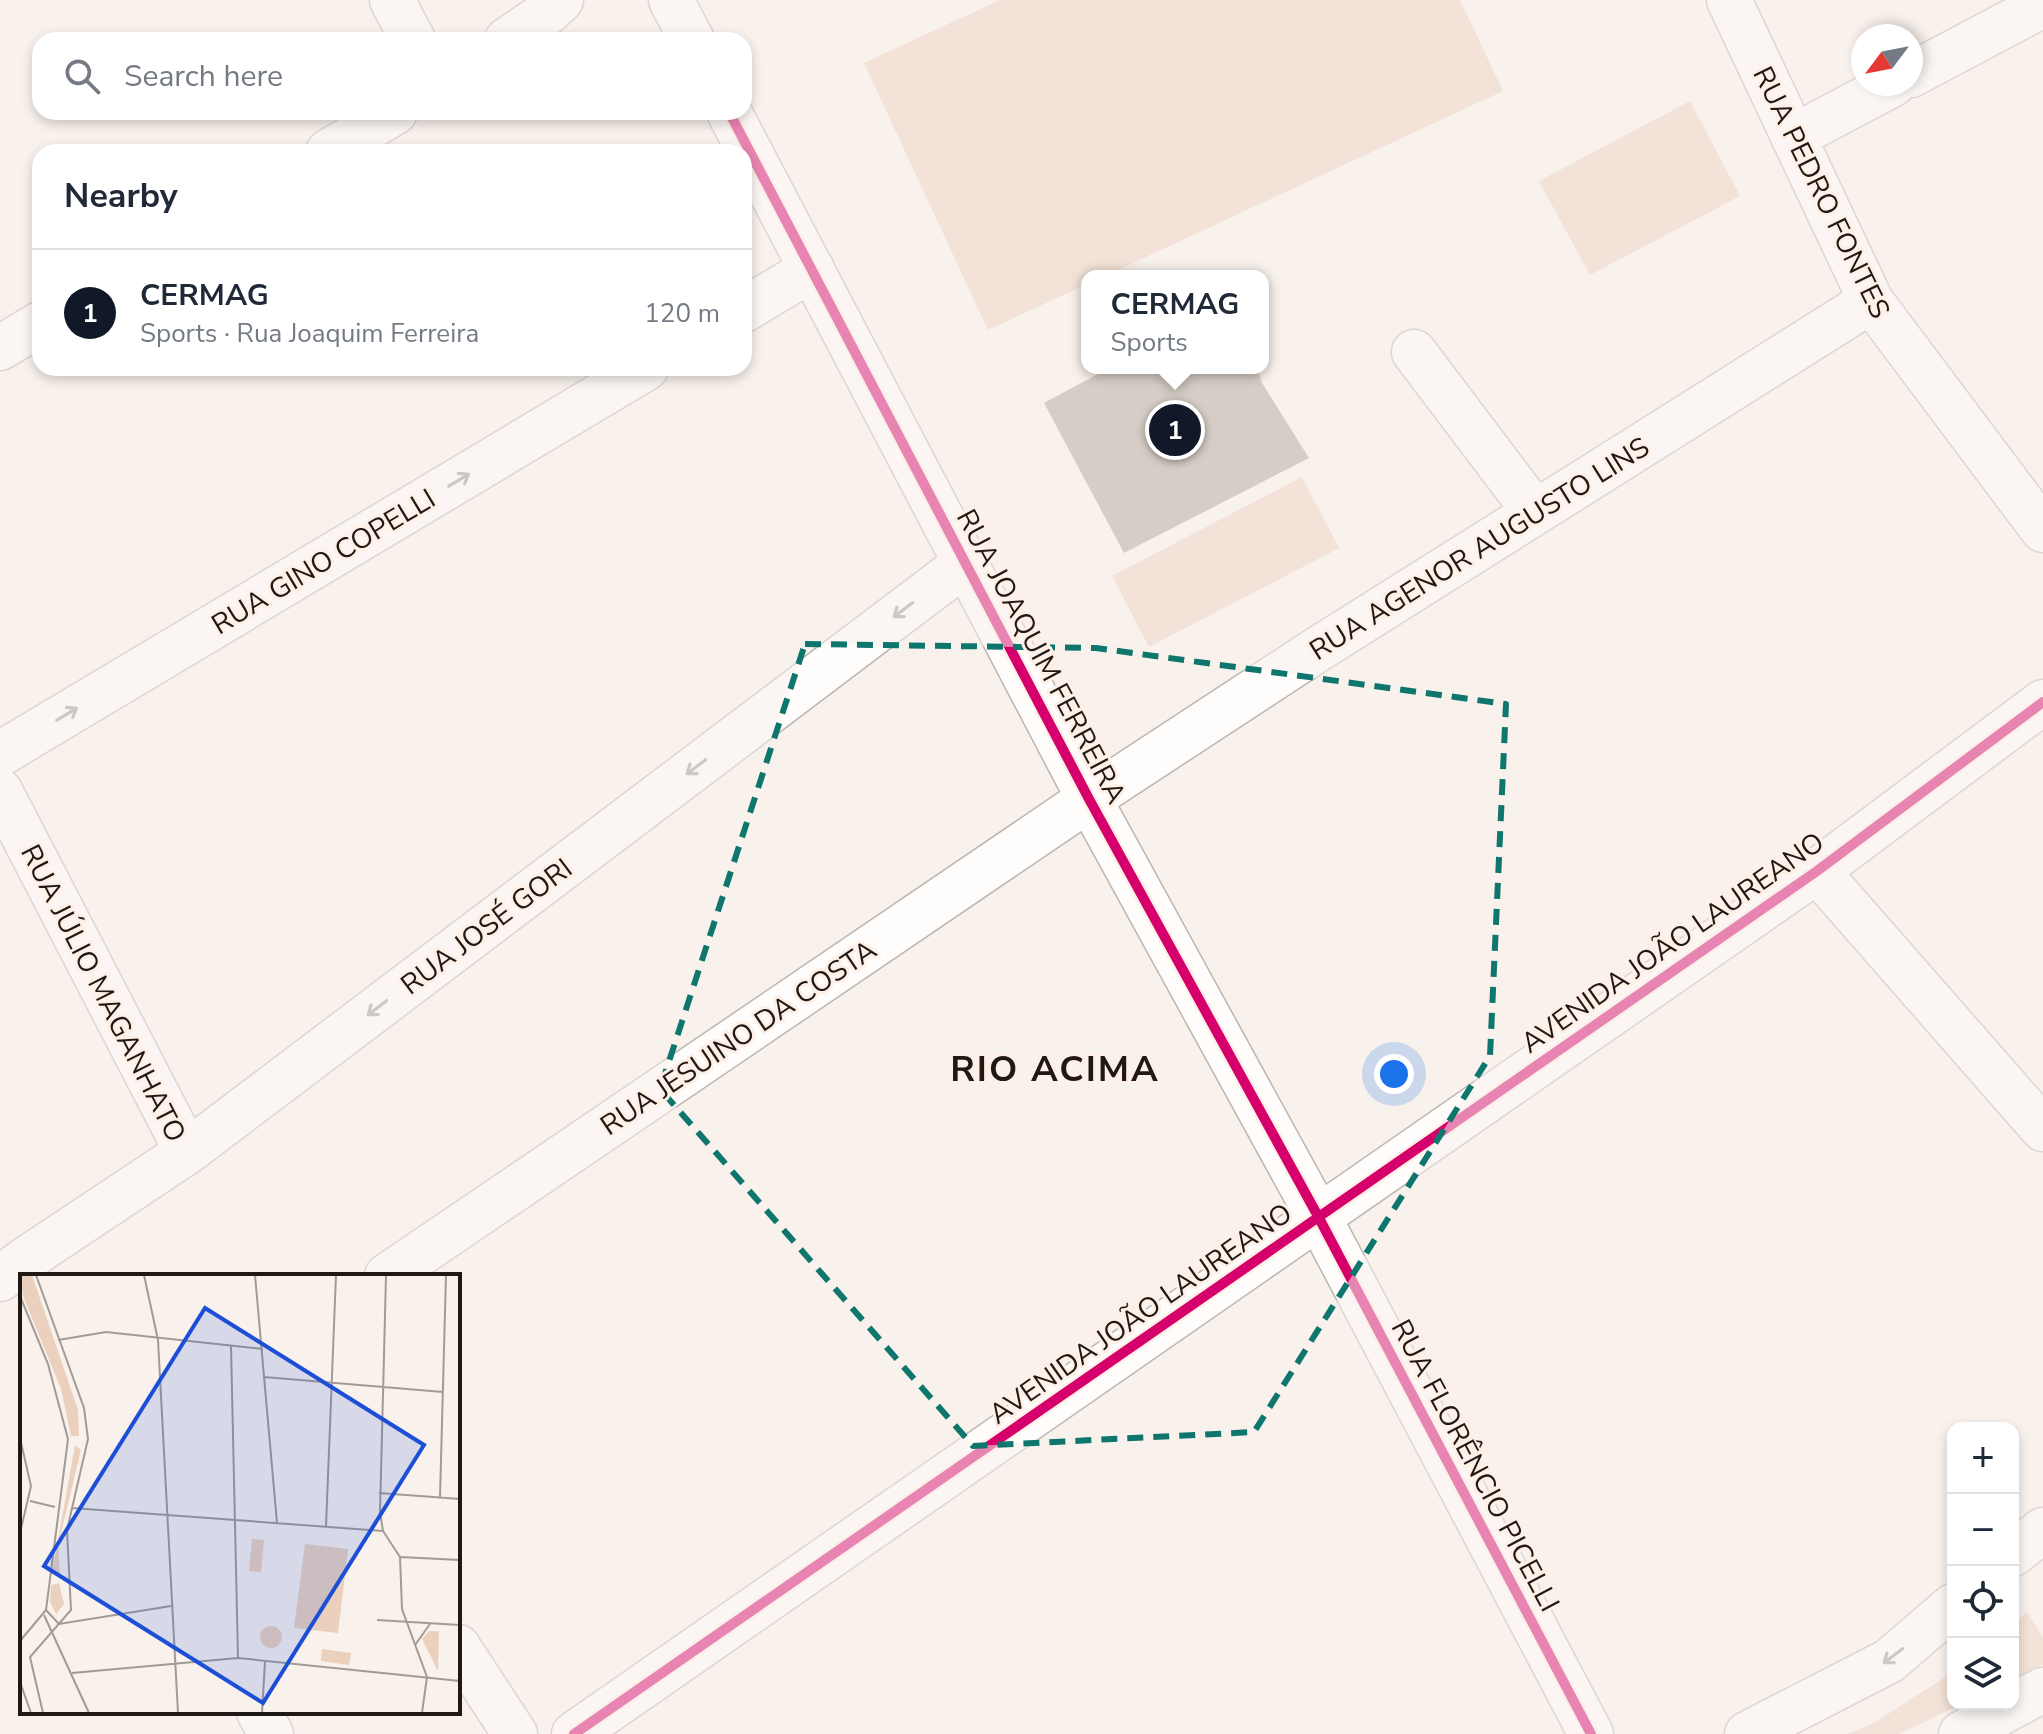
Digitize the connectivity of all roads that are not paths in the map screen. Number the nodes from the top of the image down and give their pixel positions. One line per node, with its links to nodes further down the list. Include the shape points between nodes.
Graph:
1 (392, 0): 6 (street)
2 (561, 0): 7 (street)
3 (671, 0): 8 (street)
4 (1729, 0): 13 (street, RUA PEDRO FONTES)
5 (2043, 5): 9 (street)
6 (409, 32)
7 (519, 32)
8 (688, 32)
9 (1923, 69)
10 (1870, 96): 13 (street)
11 (382, 120): 14 (street)
12 (733, 120): 15 (street, RUA JOAQUIM FERREIRA)
13 (1793, 137): 18 (street, RUA PEDRO FONTES)
14 (341, 144)
15 (746, 144)
16 (752, 156): 17 (street, RUA JOAQUIM FERREIRA)
17 (812, 269): 19 (street); 26 (street, RUA JOAQUIM FERREIRA)
18 (1871, 301): 24 (street, RUA AGENOR AUGUSTO LINS); 25 (street, RUA PEDRO FONTES)
19 (752, 305)
20 (32, 329): 21 (street)
21 (0, 348)
22 (1414, 352): 24 (street)
23 (633, 376): 28 (street, RUA GINO COPELLI, one-way to 23)
24 (1535, 512): 30 (street, RUA AGENOR AUGUSTO LINS)
25 (2043, 530)
26 (966, 563): 30 (street, RUA JOAQUIM FERREIRA); 33 (street, RUA JOSÉ GORI, one-way to 33)
27 (2043, 702): 31 (street, AVENIDA JOÃO LAUREANO)
28 (0, 754)
29 (0, 791): 33 (street, RUA JÚLIO MAGANHATO)
30 (1089, 799): 34 (street, RUA JOAQUIM FERREIRA); 36 (street, RUA JESUINO DA COSTA)
31 (1817, 871): 32 (street); 34 (street, AVENIDA JOÃO LAUREANO)
32 (2043, 1129)
33 (187, 1152): 35 (street, RUA JOSÉ GORI)
34 (1319, 1218): 43 (street, AVENIDA JOÃO LAUREANO); 44 (street, RUA FLORÊNCIO PICELLI)
35 (20, 1271)
36 (390, 1274)
37 (1947, 1611): 45 (street, one-way to 45, via 1889,1661)
38 (460, 1650): 42 (street)
39 (2043, 1690): 46 (street)
40 (260, 1714): 41 (street)
41 (271, 1734)
42 (515, 1734)
43 (574, 1734)
44 (1591, 1734)
45 (1747, 1734)
46 (1961, 1734)

